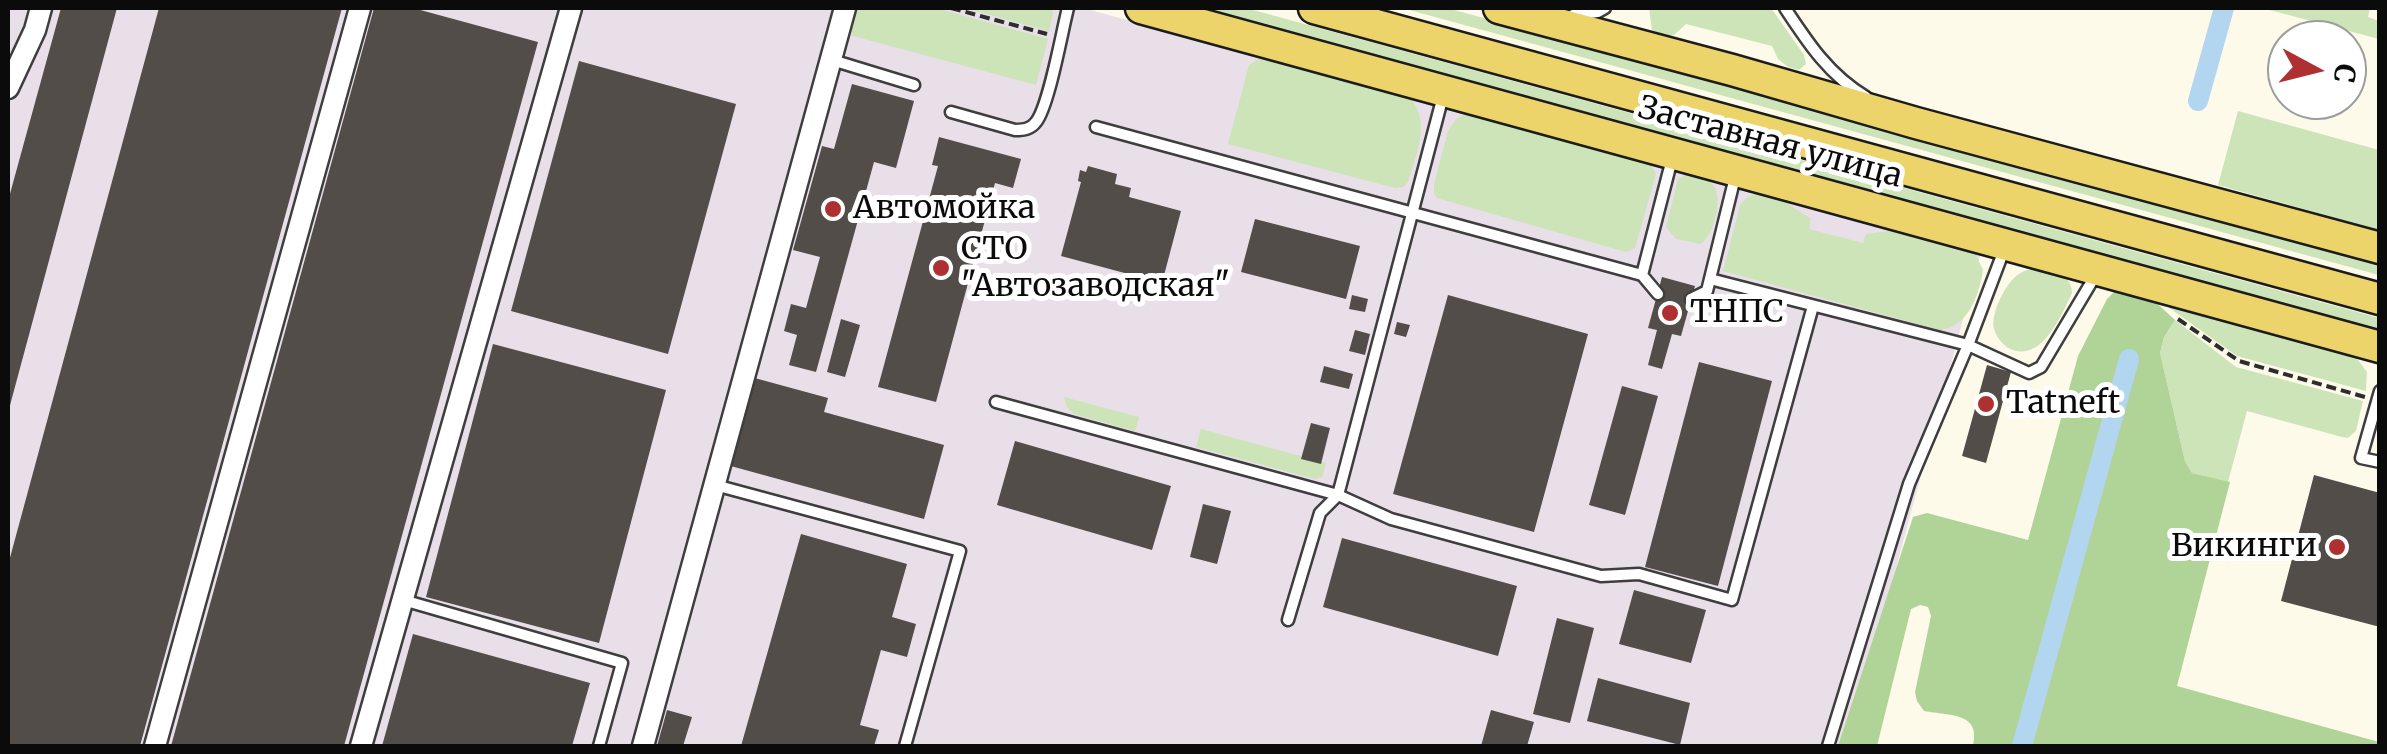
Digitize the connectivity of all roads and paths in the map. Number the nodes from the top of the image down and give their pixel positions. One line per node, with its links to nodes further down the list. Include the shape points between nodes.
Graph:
1 (41, 8): 15 (street)
2 (360, 8): 44 (street)
3 (571, 8): 42 (street)
4 (845, 8): 13 (street)
5 (950, 8): 12 (path)
6 (1068, 8): 12 (lane)
7 (1141, 8): 16 (main road, Заставная улица)
8 (1314, 8): 24 (main road, Заставная улица)
9 (1606, 8): 11 (lane, via 1582,15)
10 (1785, 8): 18 (lane, via 1830,70)
11 (1511, 11): 18 (main road, Заставная улица)
12 (1061, 38): 17 (lane, via 1035,124 1015,130)
13 (831, 60): 14 (lane); 40 (street)
14 (914, 85)
15 (8, 88)
16 (1445, 91): 20 (main road, Заставная улица); 23 (lane)
17 (951, 112)
18 (1916, 123): 22 (main road, Заставная улица)
19 (1096, 127): 23 (lane)
20 (1674, 154): 21 (main road, Заставная улица); 28 (lane)
21 (1737, 171): 25 (main road, Заставная улица); 29 (lane)
22 (2166, 190): 24 (main road); 26 (main road, Заставная улица)
23 (1413, 213): 28 (lane); 41 (lane)
24 (2154, 238): 32 (main road, Заставная улица)
25 (2006, 244): 27 (main road, Заставная улица); 35 (lane)
26 (2380, 248)
27 (2098, 270): 35 (lane, via 2036,371); 36 (main road, Заставная улица)
28 (1642, 275): 30 (lane)
29 (1710, 279): 31 (lane, via 1707,292); 33 (lane)
30 (1658, 294)
31 (1692, 300)
32 (2380, 300)
33 (1813, 306): 35 (lane); 41 (lane, via 1732,600 1639,574 1601,576 1392,519)
34 (2179, 319): 37 (path, via 2239,361)
35 (1968, 345): 49 (lane, via 1909,484)
36 (2380, 347)
37 (2378, 396): 39 (lane, via 2361,458)
38 (996, 402): 41 (lane)
39 (2380, 462)
40 (715, 485): 47 (street); 48 (lane, via 960,551)
41 (1338, 495): 43 (lane, via 1320,513)
42 (403, 600): 45 (street); 46 (lane, via 622,662)
43 (1288, 620)
44 (155, 746)
45 (361, 746)
46 (599, 746)
47 (643, 746)
48 (906, 746)
49 (1828, 746)

